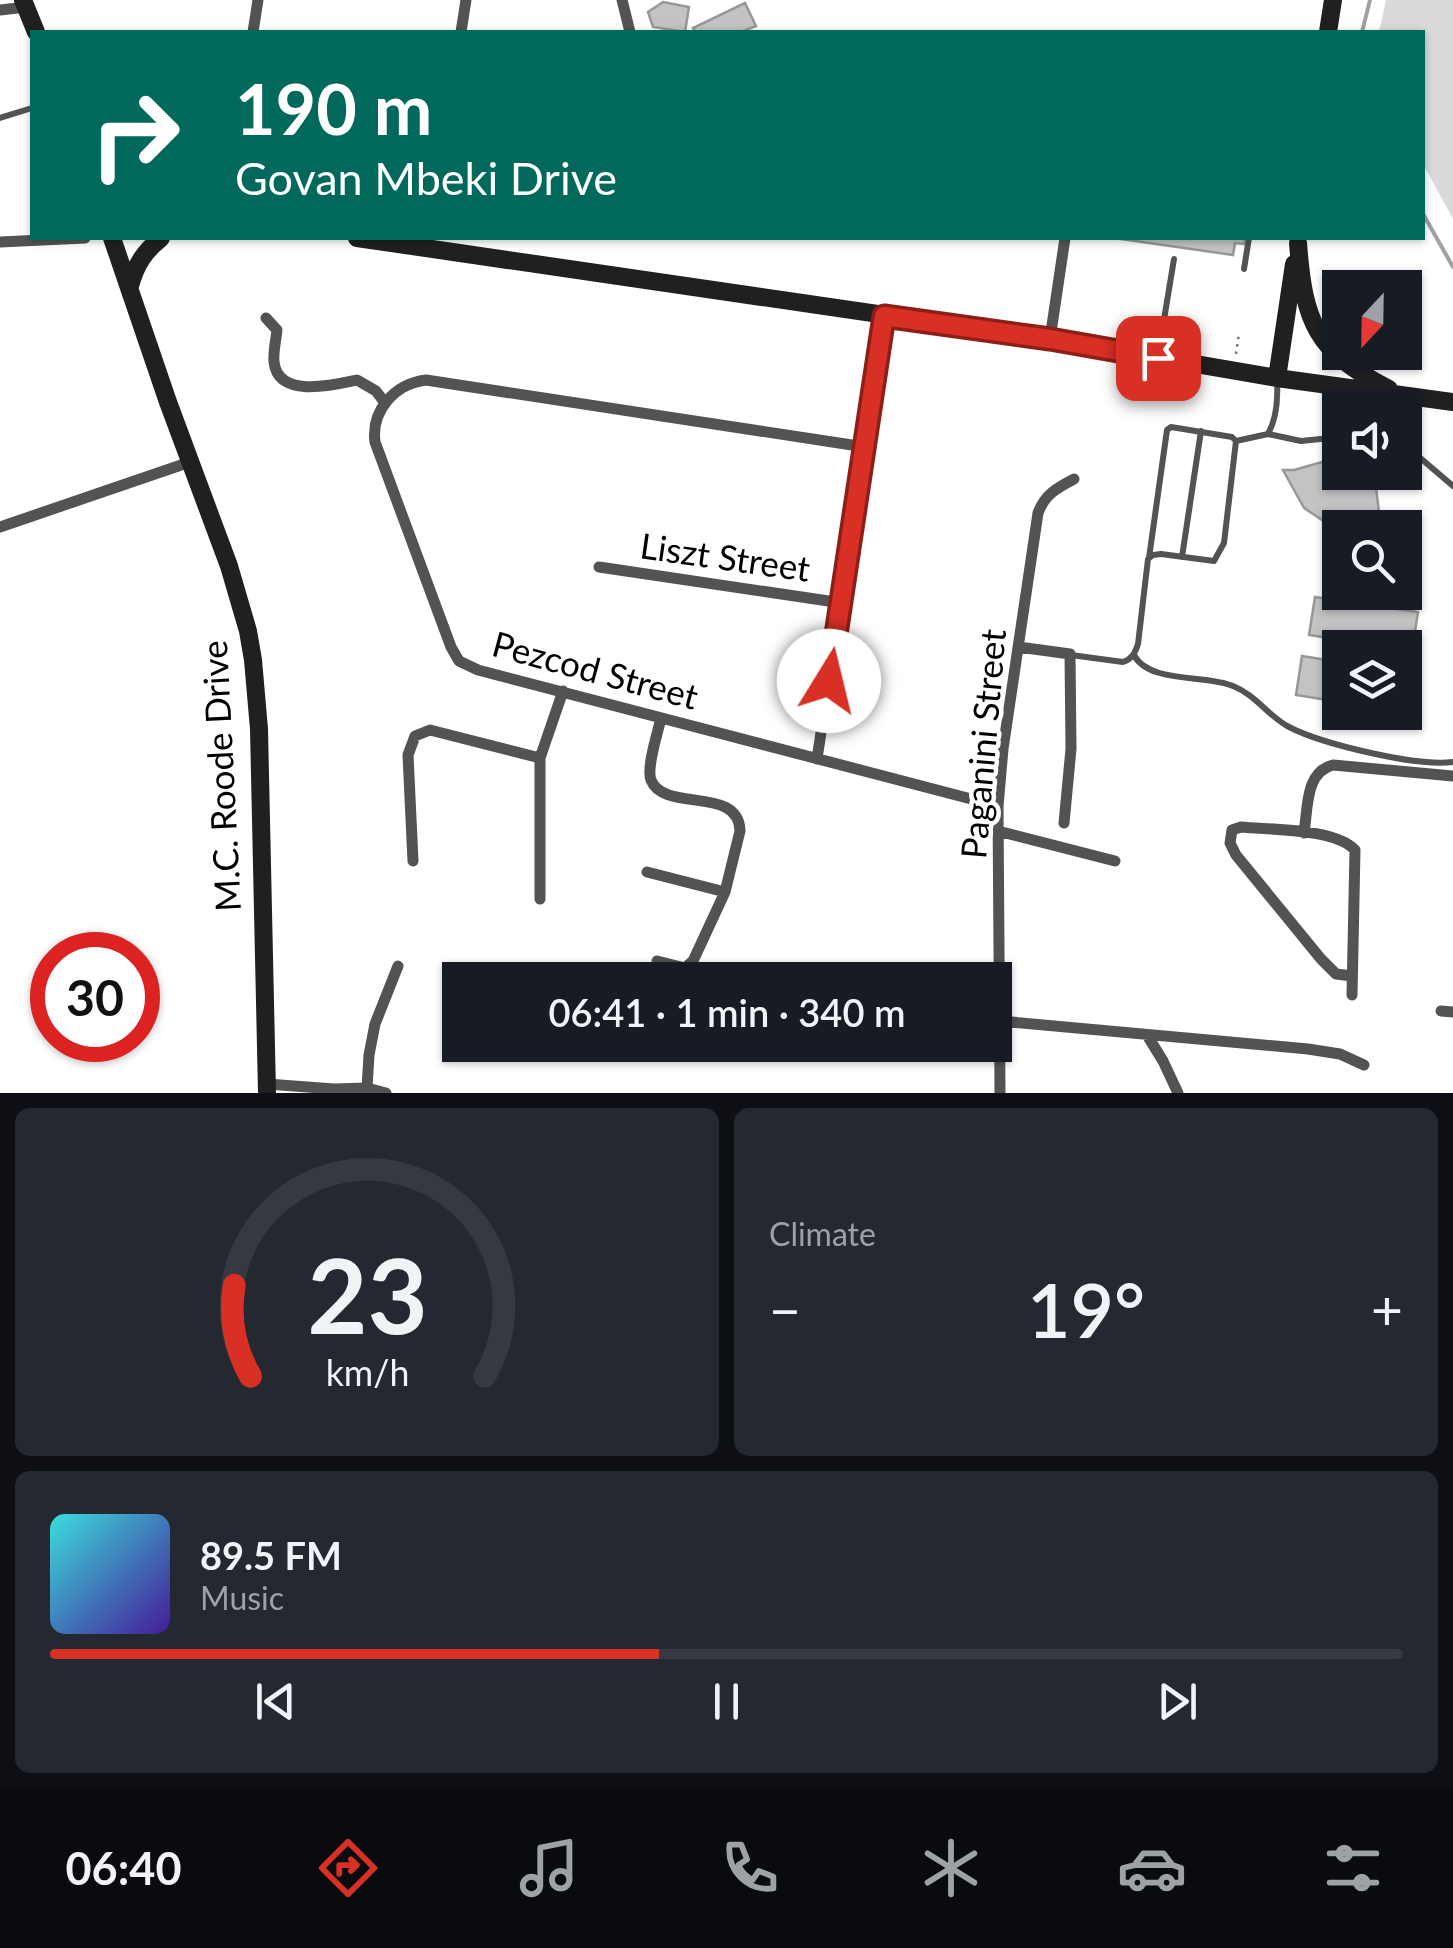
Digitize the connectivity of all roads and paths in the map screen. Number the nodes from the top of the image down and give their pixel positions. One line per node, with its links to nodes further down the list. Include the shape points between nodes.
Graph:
1 (258, 0): 8 (street)
2 (466, 0): 9 (street)
3 (622, 0): 10 (street)
4 (1333, 0): 11 (street)
5 (24, 3): 6 (street); 7 (street)
6 (0, 10)
7 (35, 30)
8 (253, 30)
9 (461, 30)
10 (630, 30)
11 (1328, 30)
12 (30, 109): 13 (lane)
13 (0, 118)
14 (42, 240): 21 (street)
15 (113, 240): 24 (street, M.C. Roode Drive)
16 (158, 240): 24 (street, via 136,265)
17 (371, 240): 25 (street)
18 (1065, 240): 28 (street)
19 (1249, 240): 23 (lane)
20 (1298, 240): 31 (street); 33 (street, via 1313,325 1339,358)
21 (0, 242)
22 (1174, 259): 29 (lane)
23 (1244, 269)
24 (130, 289): 43 (street, M.C. Roode Drive)
25 (884, 316): 28 (street); 41 (street)
26 (266, 318): 35 (street, via 277,330 274,364 285,380 315,388 357,380)
27 (1239, 334): 30 (path)
28 (1050, 339): 29 (street)
29 (1158, 358): 30 (street)
30 (1233, 370): 31 (street)
31 (1277, 378): 32 (street); 38 (lane)
32 (1364, 390)
33 (1391, 390)
34 (1422, 398): 36 (street)
35 (385, 402): 41 (street, via 405,385 426,380); 54 (street, Pezcod Street, via 375,442 455,656 478,670)
36 (1453, 402)
37 (1201, 430): 40 (lane); 47 (lane); 48 (lane, via 1167,430)
38 (1268, 434): 39 (lane); 40 (lane)
39 (1322, 439)
40 (1236, 441): 47 (lane, via 1220,554 1214,561)
41 (865, 447): 50 (street)
42 (1422, 460): 45 (lane)
43 (190, 462): 46 (street); 78 (street, M.C. Roode Drive, via 240,600 253,660)
44 (1074, 479): 51 (street, Paganini Street, via 1052,490 1038,514)
45 (1453, 486)
46 (0, 527)
47 (1182, 556): 48 (lane)
48 (1148, 559): 53 (lane)
49 (599, 567): 50 (street, Liszt Street)
50 (842, 603): 57 (street)
51 (1019, 647): 52 (street); 60 (street, Paganini Street)
52 (1070, 654): 53 (lane, via 1123,662); 61 (street)
53 (1134, 655): 58 (lane, via 1151,670 1233,686 1276,720 1324,740)
54 (563, 691): 55 (street, Pezcod Street); 56 (street)
55 (661, 718): 57 (street, Pezcod Street); 67 (street, via 650,773 656,788 724,807 740,821)
56 (540, 758): 65 (street, via 430,730 415,736 408,755); 68 (street)
57 (817, 759): 60 (street, Pezcod Street)
58 (1453, 762)
59 (1453, 776): 63 (street, via 1322,768 1310,789)
60 (998, 806): 62 (street, Paganini Street)
61 (1064, 822)
62 (998, 831): 64 (street); 70 (street, Paganini Street)
63 (1304, 832): 72 (street, via 1344,840 1355,850); 72 (street, via 1241,827 1232,830 1230,843 1321,959 1336,974)
64 (1116, 860)
65 (413, 861)
66 (646, 872): 67 (street)
67 (725, 892): 69 (street, via 693,962 685,968)
68 (540, 900)
69 (657, 960)
70 (999, 962)
71 (398, 966): 79 (street, via 375,1024)
72 (1352, 976): 73 (street)
73 (1352, 995)
74 (1012, 1022): 75 (street)
75 (1147, 1036): 77 (street, via 1308,1049); 82 (street)
76 (1000, 1062): 81 (street, Paganini Street)
77 (1364, 1065)
78 (267, 1088): 79 (street)
79 (368, 1088): 80 (street)
80 (386, 1093)
81 (1000, 1093)
82 (1178, 1093)

